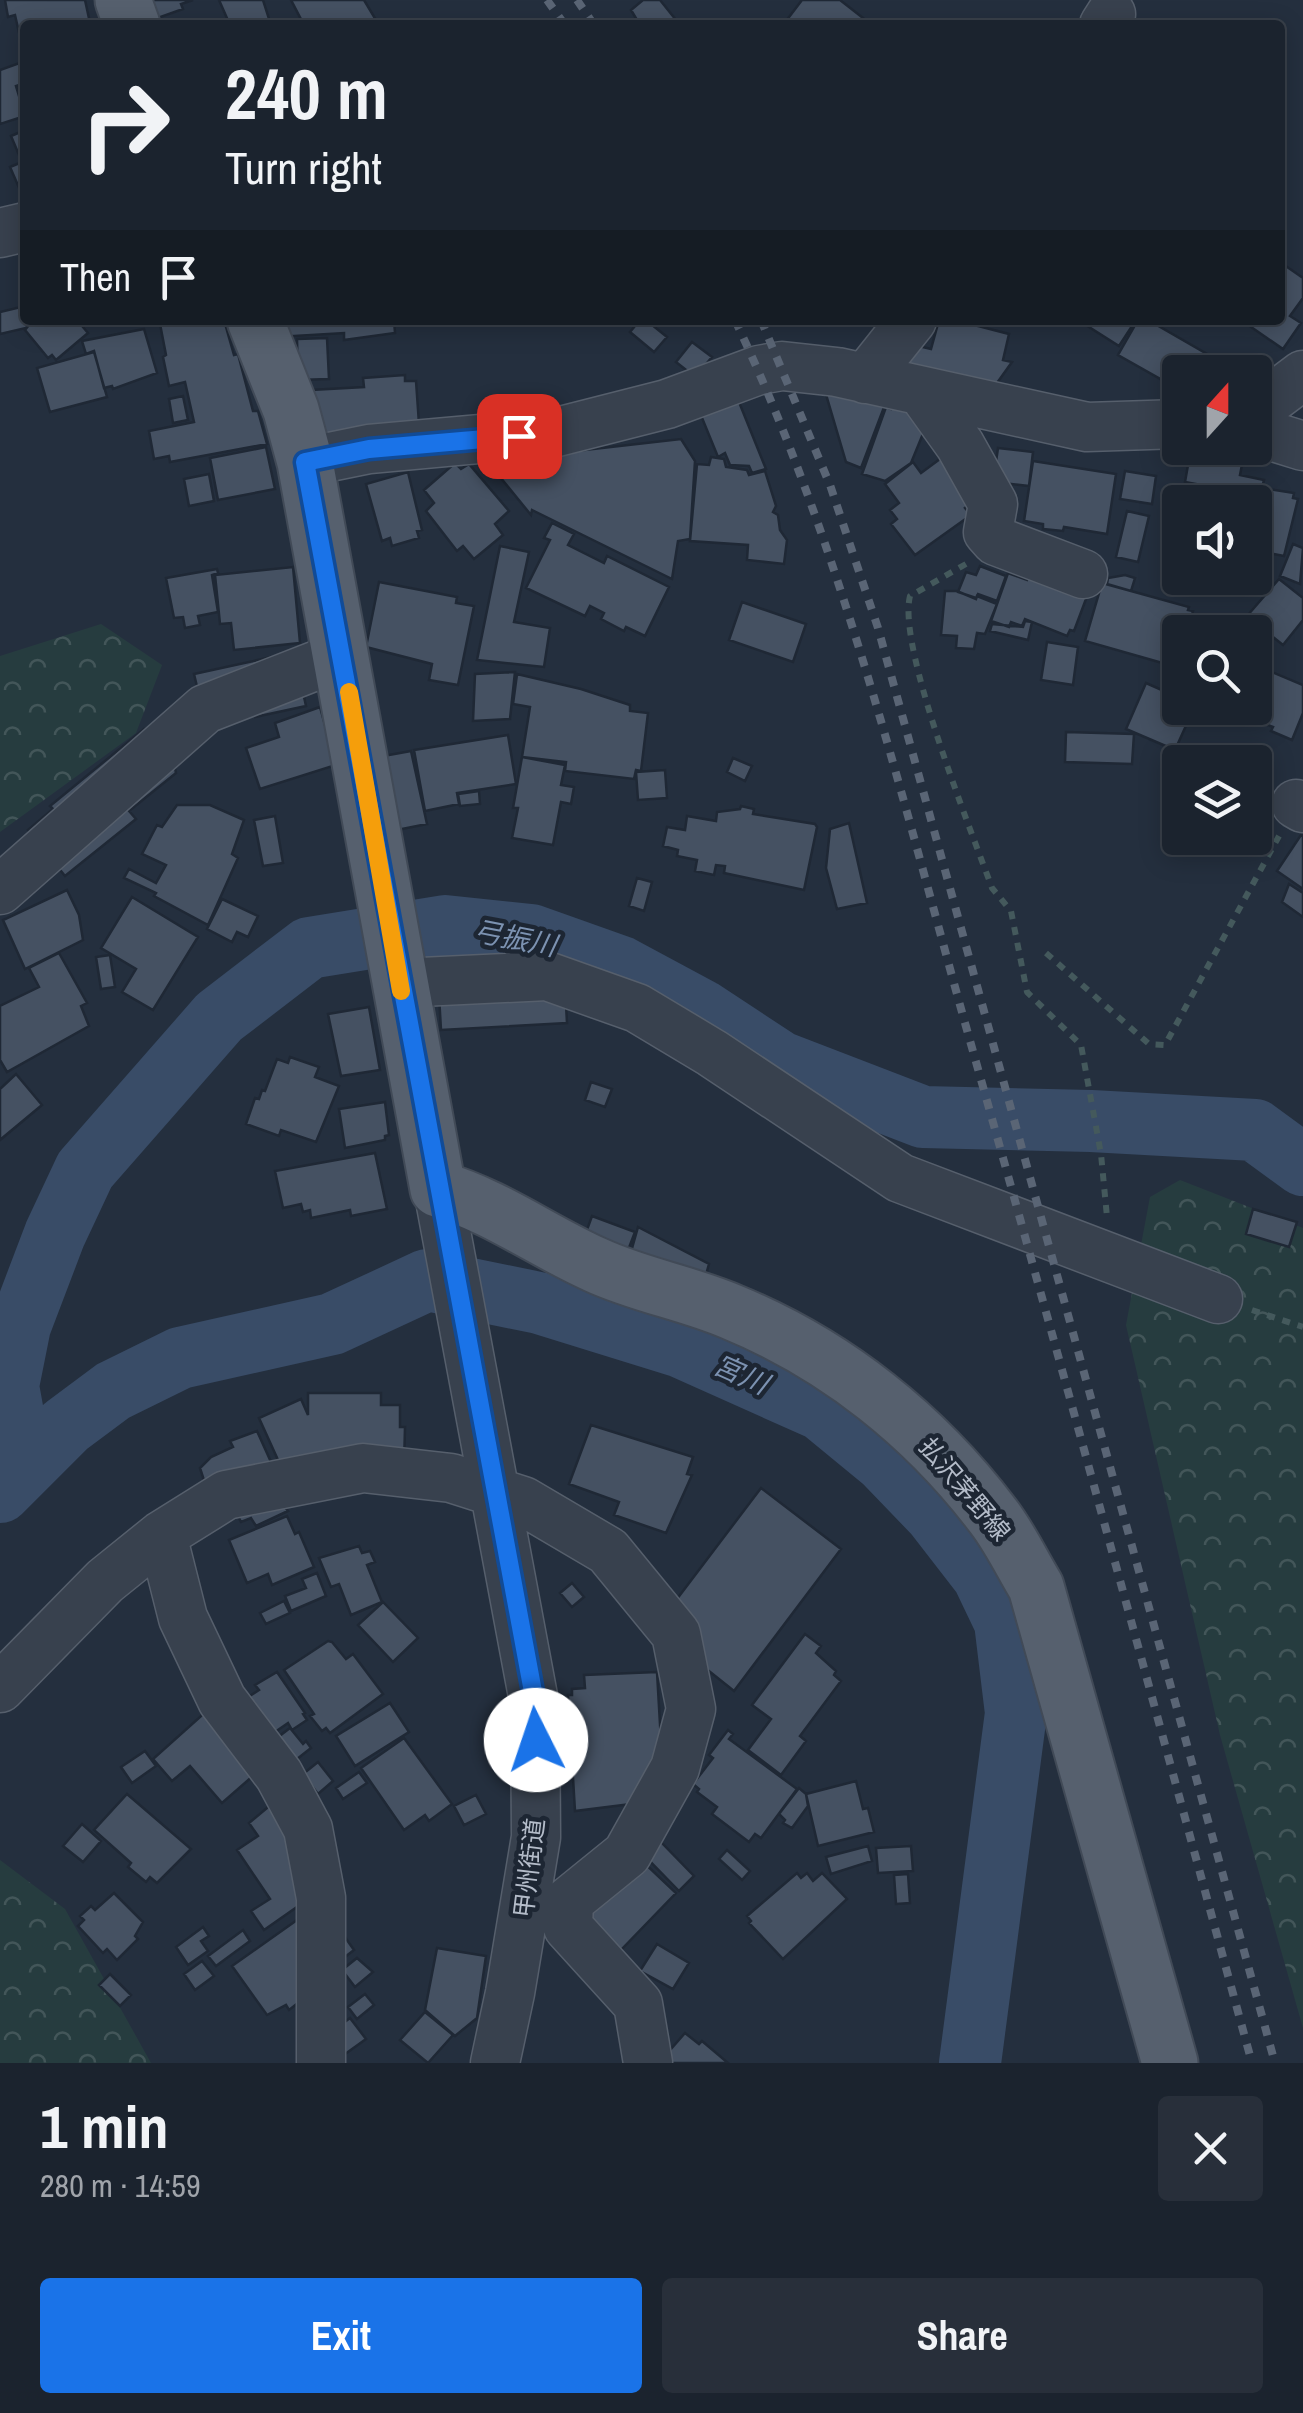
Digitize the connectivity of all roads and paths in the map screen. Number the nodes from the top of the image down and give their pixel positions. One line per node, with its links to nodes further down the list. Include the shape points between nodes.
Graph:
1 (258, 325): 10 (main road, 甲州街道)
2 (908, 325): 4 (street)
3 (1303, 375): 6 (street)
4 (865, 379): 5 (street); 10 (street, via 782,366 557,432 369,449)
5 (922, 392): 7 (street, via 1088,427); 11 (street, via 993,504)
6 (1272, 398)
7 (1162, 425)
8 (1272, 436): 9 (street)
9 (1303, 446)
10 (305, 462): 13 (main road, 甲州街道)
11 (988, 532): 12 (street); 19 (path, via 974,559 910,596 906,611 923,686 973,836 992,888 1011,911 1027,992 1081,1046)
12 (1083, 574)
13 (343, 656): 15 (street, via 205,709); 17 (main road, 甲州街道)
14 (1300, 806): 16 (path, via 1165,1045 1148,1044)
15 (0, 890)
16 (1046, 952)
17 (400, 983): 18 (main road, 甲州街道); 19 (street, via 547,976 637,1008 900,1178)
18 (441, 1206): 22 (street, 甲州街道); 28 (main road, 払沢茅野線, via 470,1198 597,1266 732,1312 798,1344 863,1383 901,1416 994,1517 1036,1588)
19 (1111, 1258): 20 (street)
20 (1218, 1300): 21 (path)
21 (1303, 1326)
22 (494, 1492): 23 (street, via 451,1478 363,1468 226,1495); 26 (street, 甲州街道, via 536,1708 536,1837); 27 (street, via 522,1500 608,1551 676,1634 691,1709 675,1768 627,1854 569,1902 568,1927 638,2004)
23 (162, 1535): 24 (street, via 104,1580); 25 (street, via 183,1618 222,1700 279,1775 308,1829 321,1898)
24 (0, 1688)
25 (321, 2063)
26 (495, 2063)
27 (648, 2063)
28 (1170, 2063)

